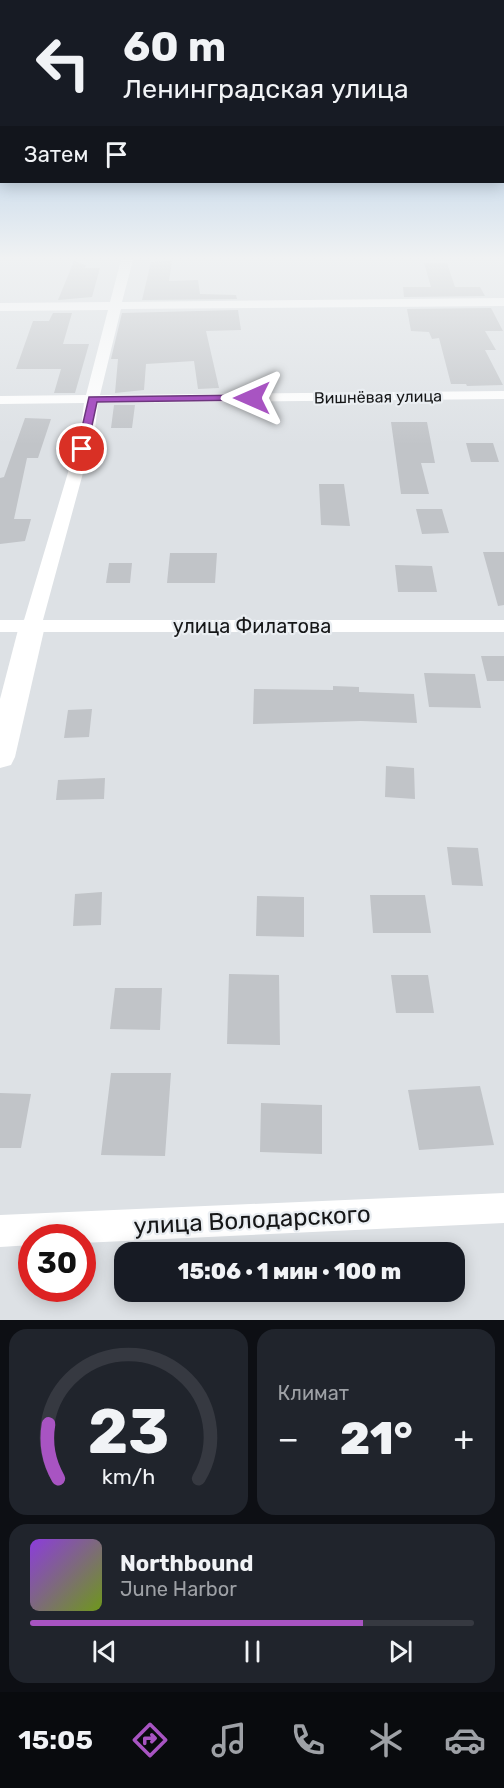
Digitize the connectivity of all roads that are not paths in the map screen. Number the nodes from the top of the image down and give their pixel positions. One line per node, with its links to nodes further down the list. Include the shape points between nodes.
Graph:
1 (110, 322): 3 (street)
2 (504, 395): 3 (street, Вишнёвая улица)
3 (92, 399): 4 (street, Вишнёвая улица); 6 (street, via 88,429)
4 (0, 400)
5 (0, 626): 6 (street, улица Филатова)
6 (32, 626): 7 (street, улица Филатова); 8 (street)
7 (504, 626)
8 (0, 757)
9 (504, 1209): 10 (street, улица Володарского)
10 (0, 1231)

